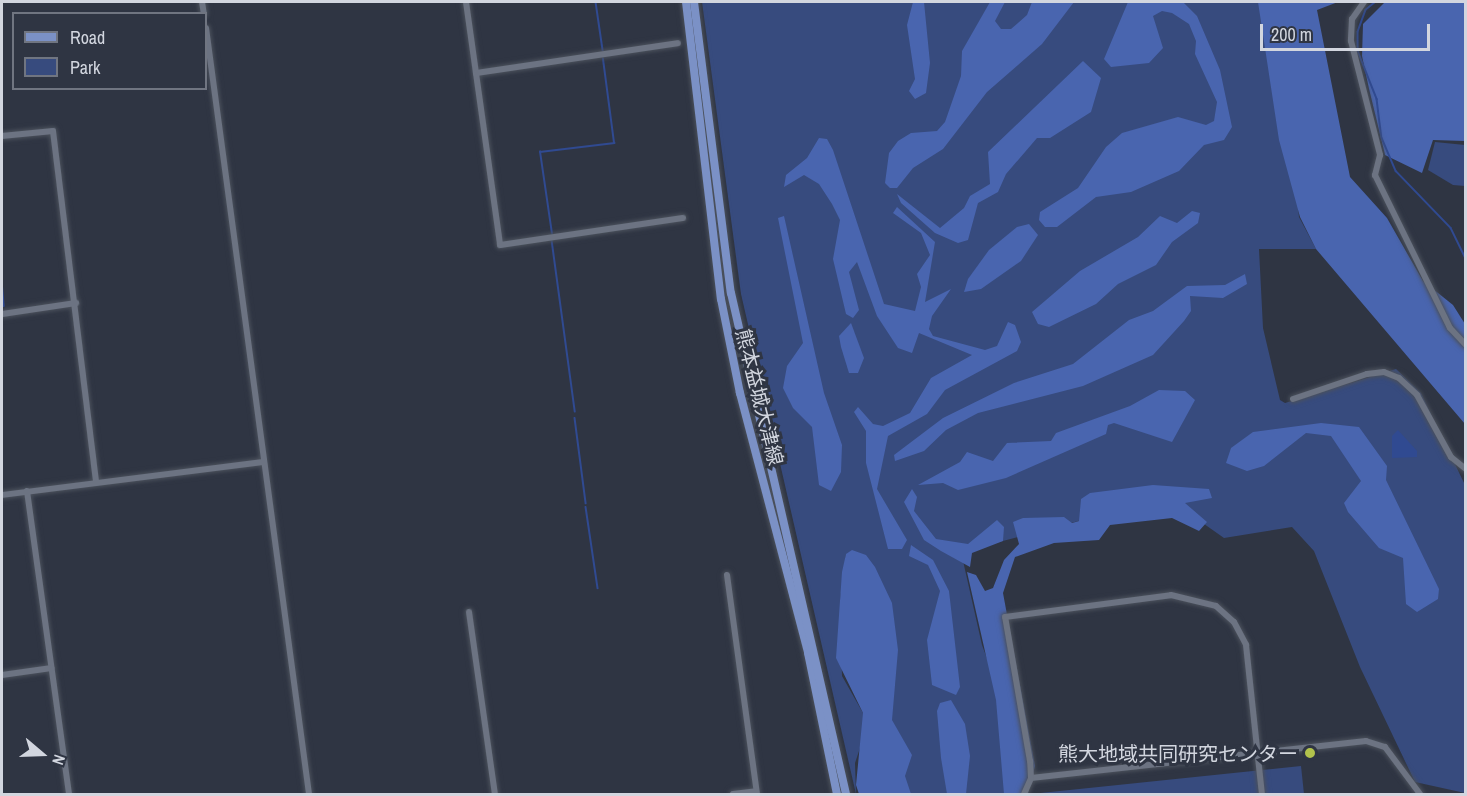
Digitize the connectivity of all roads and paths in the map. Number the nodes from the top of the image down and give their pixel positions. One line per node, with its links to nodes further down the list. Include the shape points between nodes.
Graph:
1 (466, 2): 7 (street)
2 (686, 2): 30 (main road, 熊本益城大津線, via 721,299 740,393 808,653)
3 (694, 2): 31 (main road, 熊本益城大津線, via 731,293)
4 (1364, 2): 12 (street, via 1352,19 1351,41 1380,155 1375,175 1450,328)
5 (207, 35): 14 (street)
6 (678, 43): 7 (street)
7 (476, 73): 9 (street, via 500,245)
8 (2, 136): 10 (street, via 53,131)
9 (683, 218)
10 (76, 303): 11 (street); 16 (street)
11 (2, 314)
12 (1466, 345)
13 (1293, 399): 15 (street, via 1367,374 1383,372 1399,378 1417,395 1451,457)
14 (264, 462): 16 (street); 27 (street)
15 (1466, 469)
16 (96, 482): 17 (street)
17 (27, 491): 18 (street); 21 (street)
18 (2, 495)
19 (728, 575): 25 (street)
20 (469, 612): 28 (street)
21 (52, 668): 22 (street); 26 (street)
22 (2, 675)
23 (1258, 753): 24 (street); 24 (street, via 1246,645 1234,622 1203,600 1171,595 1005,617); 33 (street); 34 (street, via 1377,742)
24 (1031, 778): 32 (street)
25 (757, 793): 29 (street)
26 (69, 795)
27 (309, 795)
28 (495, 795)
29 (733, 795)
30 (837, 795)
31 (846, 795)
32 (1024, 795)
33 (1262, 795)
34 (1420, 795)

